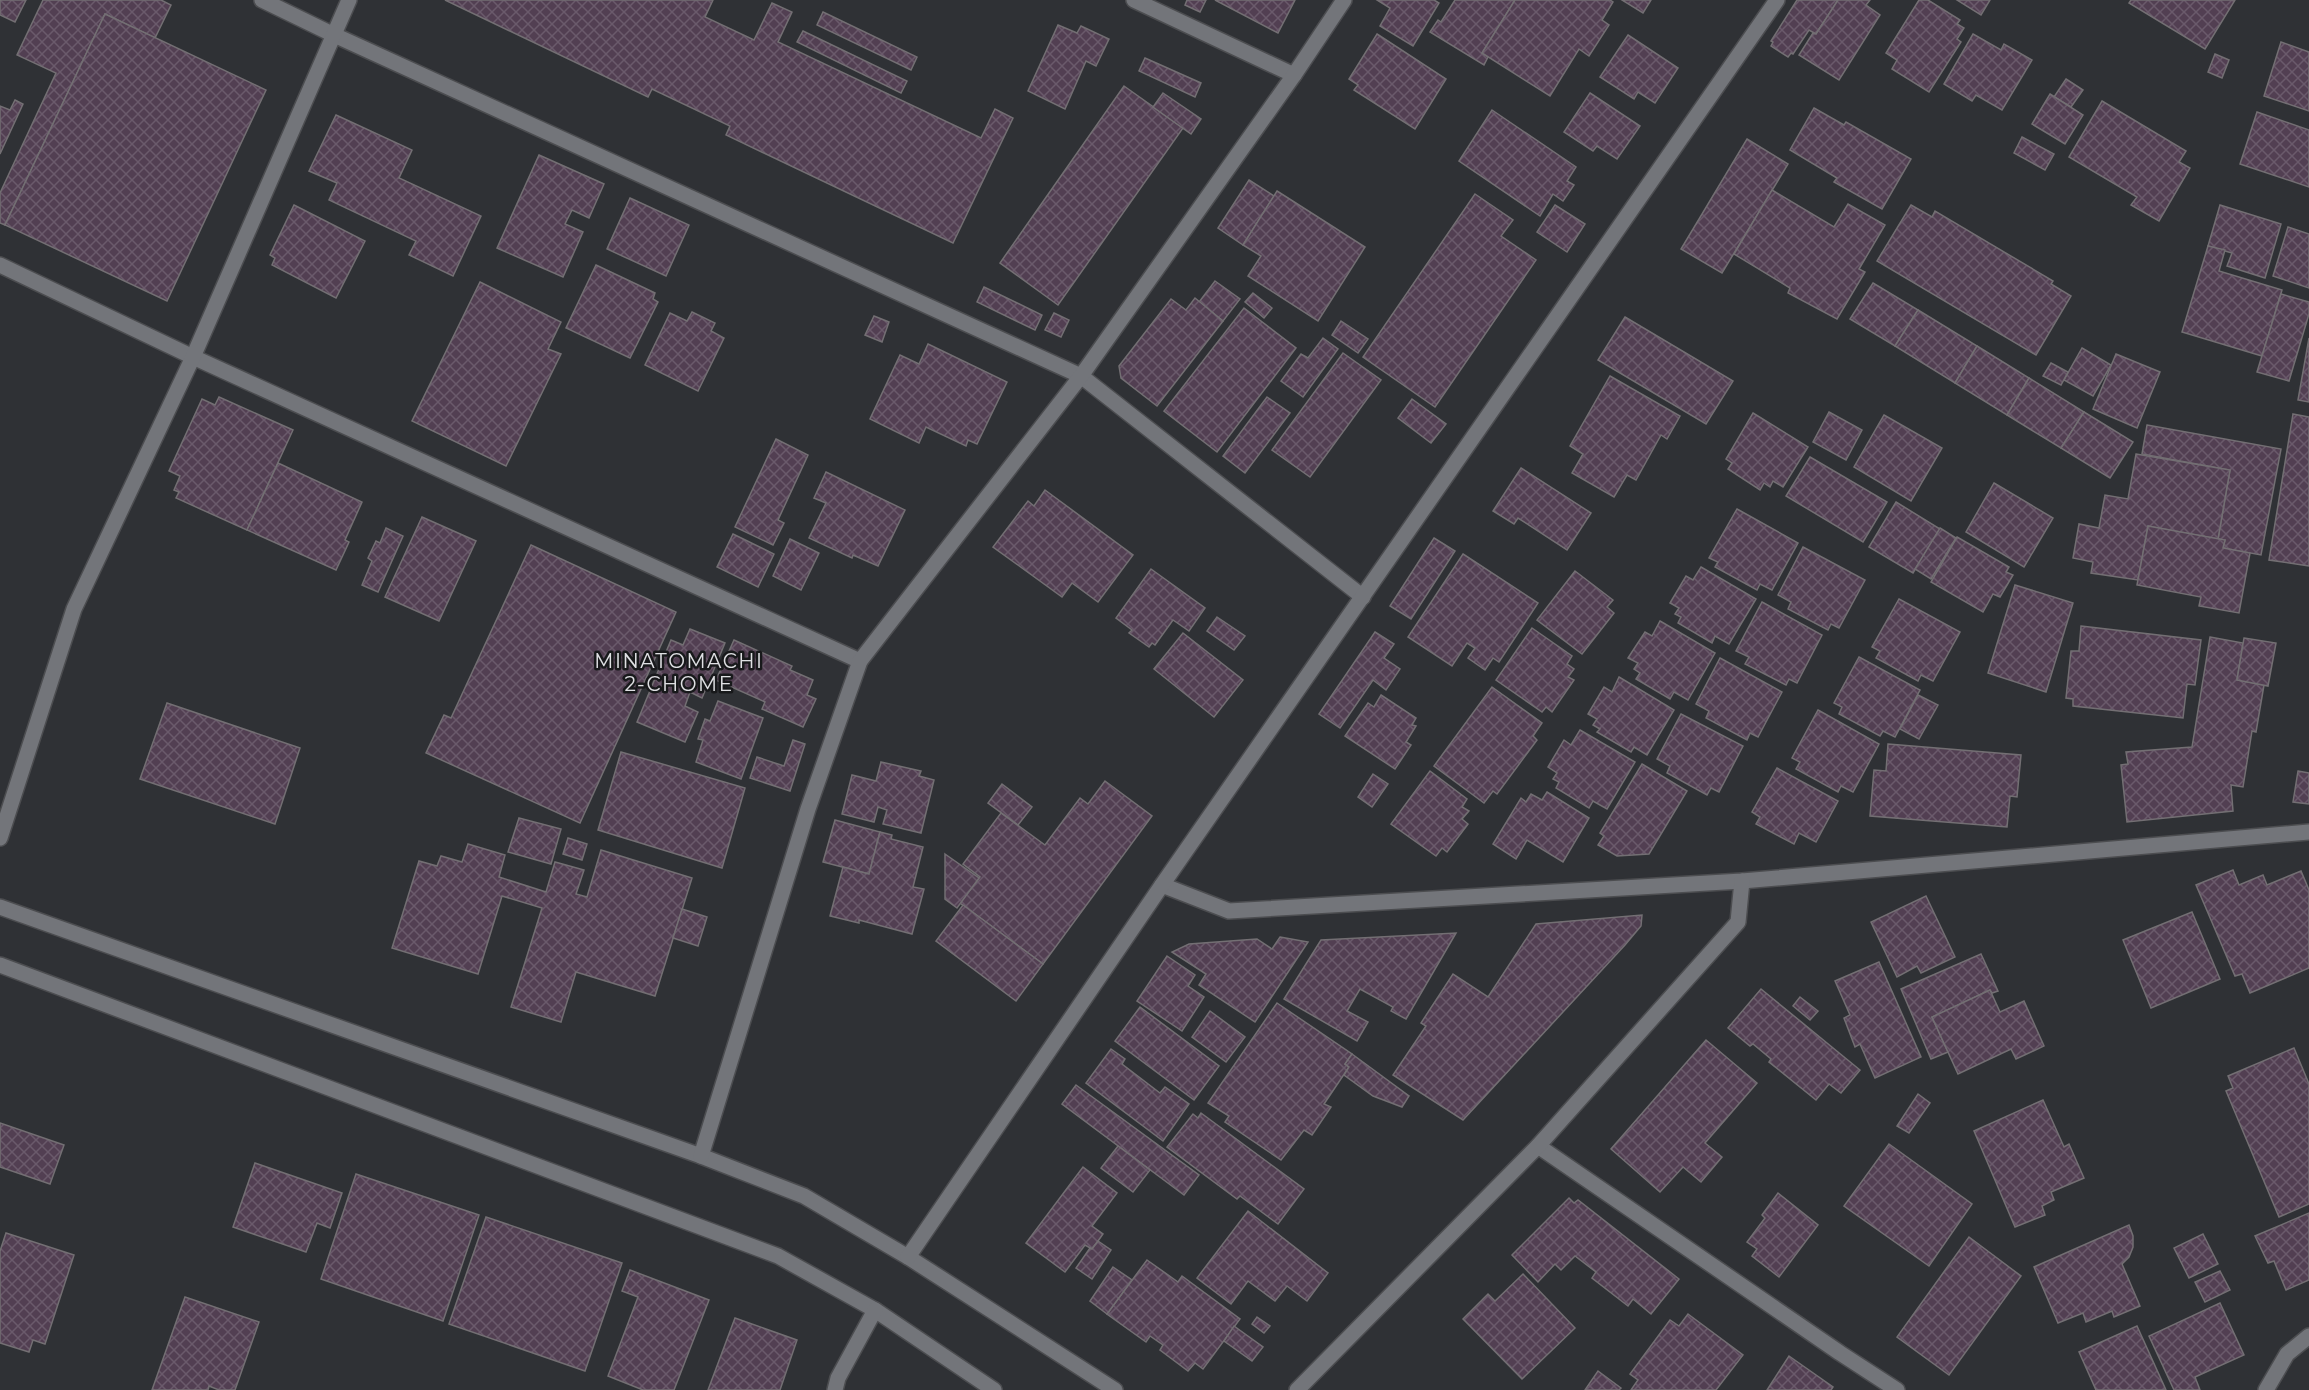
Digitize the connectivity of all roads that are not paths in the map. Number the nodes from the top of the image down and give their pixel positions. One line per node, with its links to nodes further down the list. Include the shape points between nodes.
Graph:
1 (262, 0): 6 (street)
2 (349, 0): 6 (street)
3 (1134, 0): 7 (street)
4 (1344, 0): 7 (street)
5 (1777, 0): 11 (street)
6 (332, 34): 9 (street); 10 (street)
7 (1294, 75): 10 (street)
8 (0, 265): 9 (street)
9 (193, 357): 12 (street); 14 (street, via 74,609)
10 (1081, 376): 11 (street); 12 (street)
11 (1363, 597): 16 (street)
12 (860, 661): 20 (street, via 808,809)
13 (2309, 832): 15 (street)
14 (0, 838)
15 (1742, 881): 16 (street, via 1229,911); 19 (street, via 1738,922)
16 (1162, 885): 21 (street)
17 (0, 907): 20 (street)
18 (0, 965): 22 (street, via 778,1256)
19 (1538, 1146): 27 (street); 28 (street)
20 (701, 1155): 21 (street, via 804,1197)
21 (908, 1257): 26 (street)
22 (875, 1310): 24 (street); 25 (street)
23 (2309, 1336): 29 (street, via 2287,1354)
24 (835, 1390)
25 (994, 1390)
26 (1115, 1390)
27 (1297, 1390)
28 (1897, 1390)
29 (2266, 1390)

